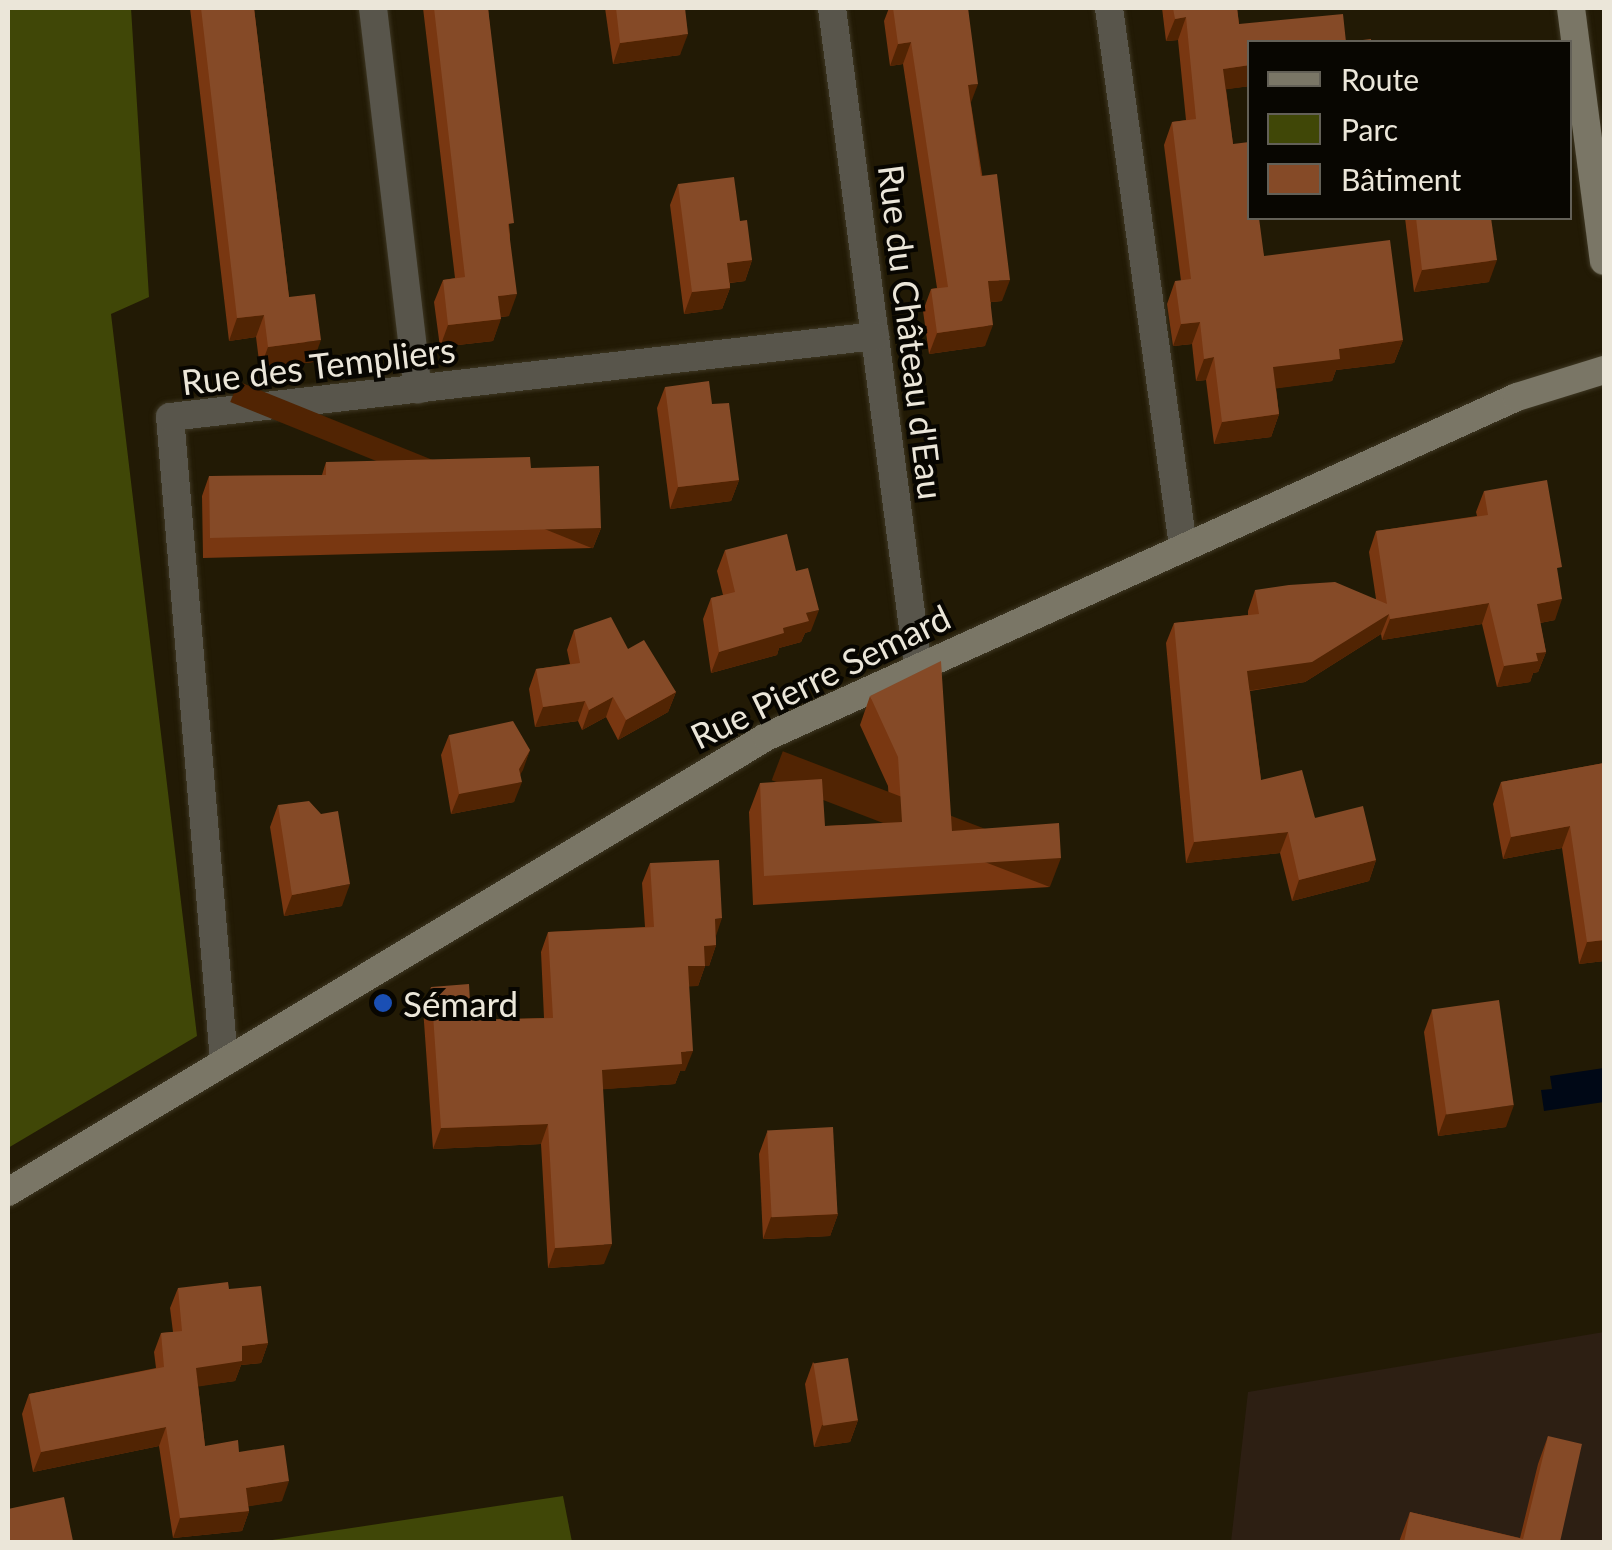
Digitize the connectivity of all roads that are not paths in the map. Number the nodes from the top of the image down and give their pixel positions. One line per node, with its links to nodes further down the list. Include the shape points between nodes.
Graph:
1 (373, 8): 8 (street)
2 (832, 8): 6 (street, Rue du Château d'Eau)
3 (1109, 8): 9 (street)
4 (1572, 8): 5 (main road)
5 (1604, 261)
6 (875, 336): 8 (street, Rue des Templiers); 10 (street, Rue du Château d'Eau)
7 (1604, 370): 9 (main road, Rue Pierre Semard, via 1517,397)
8 (418, 389): 11 (street, Rue des Templiers, via 170,417)
9 (1183, 546): 10 (main road, Rue Pierre Semard)
10 (918, 667): 11 (main road, Rue Pierre Semard, via 766,736)
11 (224, 1061): 12 (main road, Rue Pierre Semard)
12 (8, 1192)

